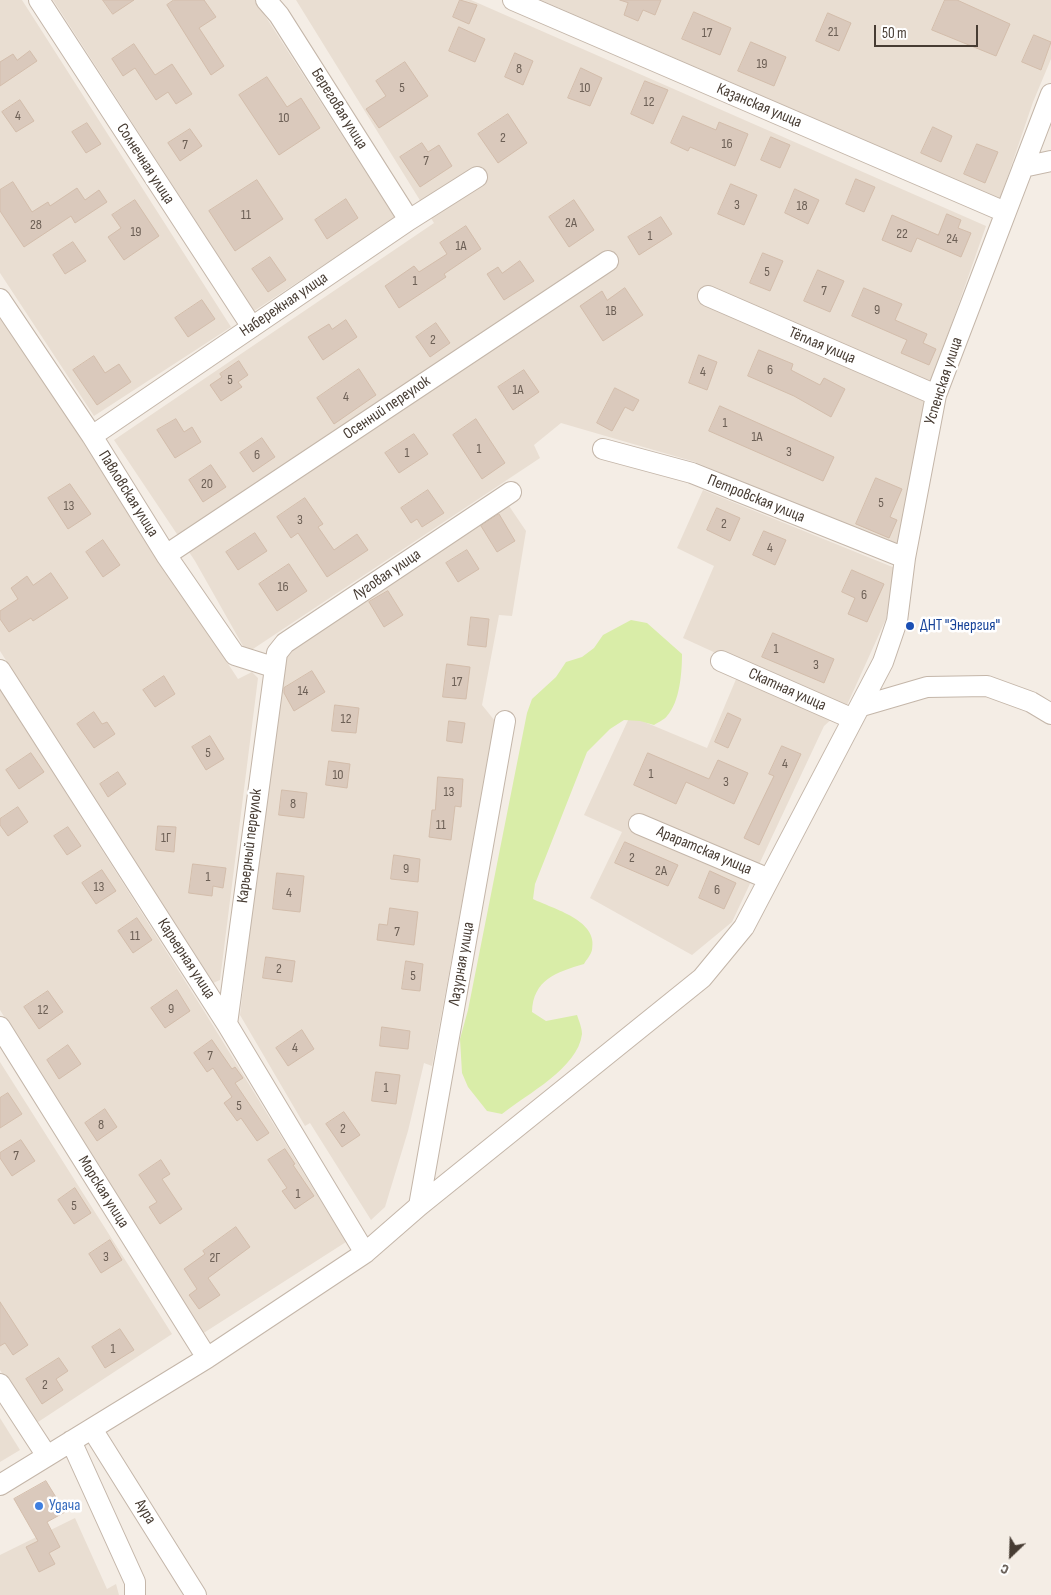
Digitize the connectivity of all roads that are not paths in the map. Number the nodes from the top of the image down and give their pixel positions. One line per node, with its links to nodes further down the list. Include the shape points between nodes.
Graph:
1 (38, 0): 13 (street, Солнечная улица)
2 (266, 0): 9 (street, Береговая улица, via 279,15)
3 (513, 0): 8 (street, Казанская улица)
4 (1051, 94): 6 (street, Успенская улица)
5 (1051, 161): 6 (street)
6 (1023, 167): 8 (street, Успенская улица)
7 (477, 177): 9 (street, Набережная улица)
8 (1005, 212): 14 (street, Успенская улица)
9 (409, 220): 13 (street, Набережная улица)
10 (608, 261): 18 (street, Осенний переулок)
11 (708, 296): 14 (street, Тёплая улица)
12 (0, 299): 15 (street, Павловская улица)
13 (252, 327): 15 (street, Набережная улица)
14 (936, 395): 19 (street, Успенская улица)
15 (92, 436): 18 (street, Павловская улица)
16 (603, 449): 19 (street, Петровская улица, via 692,474)
17 (511, 492): 21 (street, Луговая улица, via 285,642)
18 (166, 556): 21 (street, Павловская улица, via 235,655)
19 (905, 558): 23 (street, Успенская улица, via 897,621 884,662)
20 (721, 661): 23 (street, Скатная улица)
21 (273, 667): 28 (street, Карьерный переулок)
22 (0, 670): 28 (street, Карьерная улица)
23 (857, 712): 24 (street, via 927,687 987,686 1031,702); 27 (street, Успенская улица)
24 (1051, 714)
25 (505, 721): 30 (street, Лазурная улица)
26 (639, 824): 27 (street, Араратская улица)
27 (769, 879): 30 (street, Успенская улица, via 744,927 702,978)
28 (227, 1024): 31 (street, Карьерная улица)
29 (0, 1027): 32 (street, Морская улица)
30 (419, 1206): 31 (street, Успенская улица)
31 (365, 1253): 32 (street, Успенская улица)
32 (207, 1358): 34 (street, Успенская улица)
33 (0, 1384): 36 (street)
34 (92, 1430): 35 (street, Успенская улица); 39 (street, Аура)
35 (71, 1441): 36 (street, Успенская улица); 38 (street, via 135,1582)
36 (47, 1456): 37 (street, Успенская улица)
37 (0, 1486)
38 (136, 1595)
39 (196, 1595)

